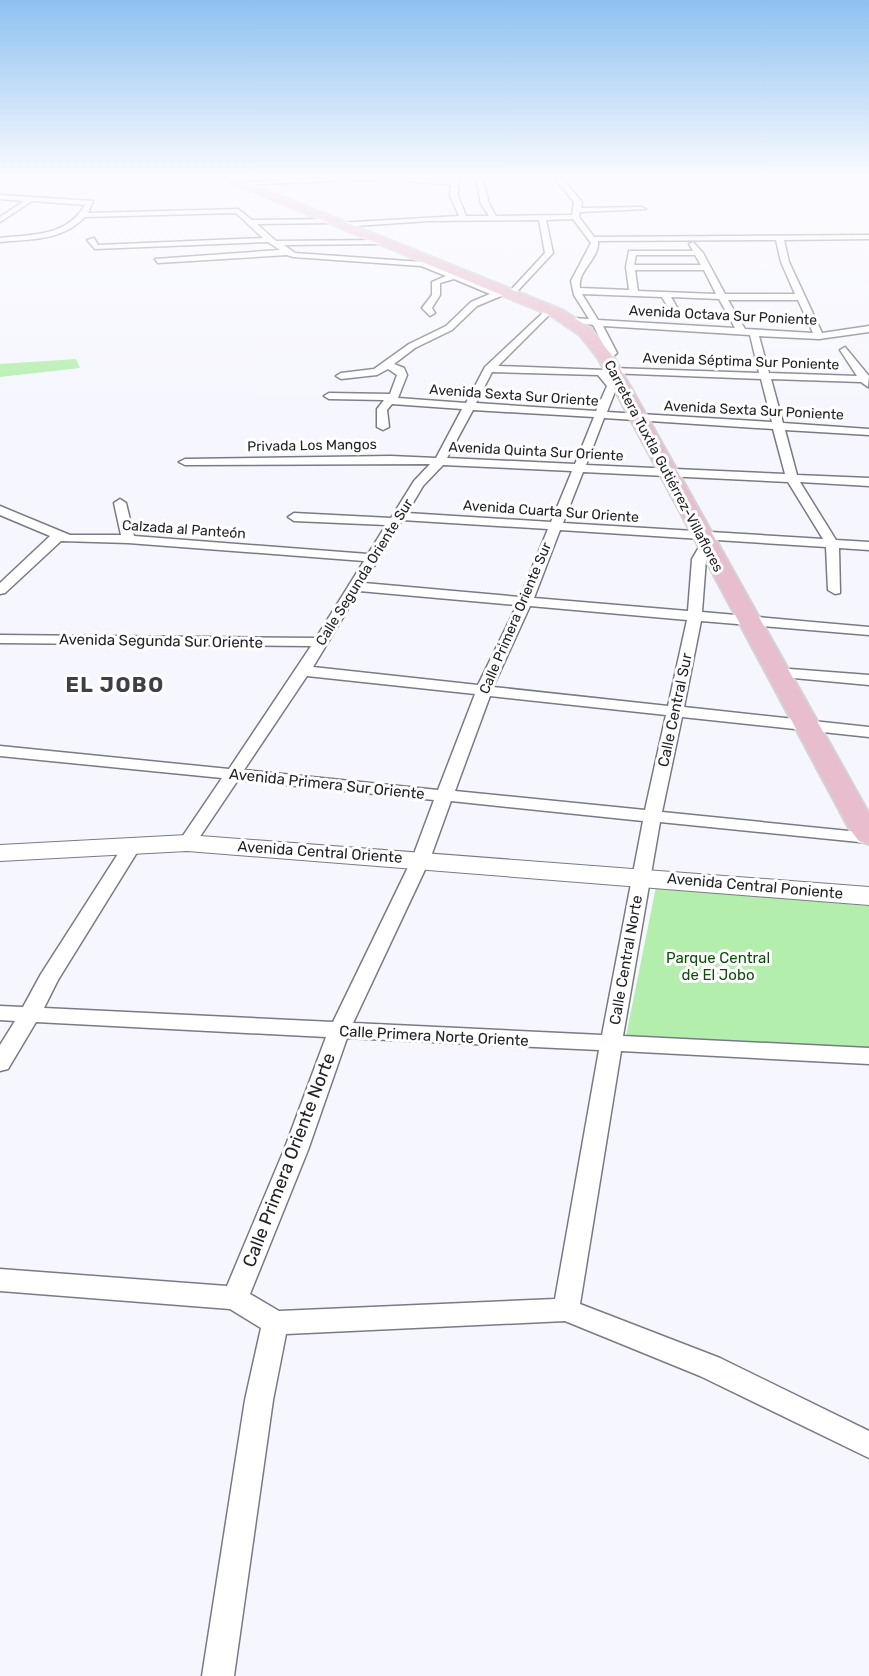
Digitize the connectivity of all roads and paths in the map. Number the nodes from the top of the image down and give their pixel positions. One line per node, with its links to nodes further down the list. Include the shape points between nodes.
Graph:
1 (257, 254): 9 (street)
2 (297, 254): 10 (street, via 310,258)
3 (409, 254): 10 (main road, Carretera Tuxtla Gutiérrez-Villaflores)
4 (548, 254): 15 (street)
5 (592, 254): 14 (street, via 576,279)
6 (632, 254): 11 (street)
7 (700, 254): 12 (street)
8 (783, 254): 19 (street)
9 (158, 261)
10 (423, 261): 13 (street); 15 (main road, Carretera Tuxtla Gutiérrez-Villaflores)
11 (630, 267): 12 (street); 16 (street)
12 (708, 268): 18 (street)
13 (453, 277): 15 (street); 21 (street, via 436,282 436,295 427,309)
14 (579, 291): 16 (street); 23 (street)
15 (505, 293): 20 (main road, Carretera Tuxtla Gutiérrez-Villaflores); 30 (street, via 474,304 449,328 412,346)
16 (634, 294): 17 (street)
17 (665, 295): 18 (street); 22 (street)
18 (724, 297): 19 (street); 26 (street)
19 (801, 297): 28 (street)
20 (549, 310): 24 (main road, Carretera Tuxtla Gutiérrez-Villaflores); 31 (street, Calle Segunda Oriente Sur)
21 (430, 313)
22 (676, 314)
23 (592, 319): 24 (street, Avenida Octava Sur Poniente); 26 (street, Avenida Octava Sur Poniente); 32 (street, via 610,345)
24 (574, 321): 32 (main road, Carretera Tuxtla Gutiérrez-Villaflores, via 591,336)
25 (869, 329): 28 (street, Avenida Octava Sur Poniente)
26 (742, 332): 27 (street, Avenida Octava Sur Poniente)
27 (754, 333): 28 (street, Avenida Octava Sur Poniente); 33 (street)
28 (819, 336)
29 (845, 350): 35 (street)
30 (386, 365): 34 (street, via 377,372); 37 (street, via 400,370 402,375)
31 (489, 369): 32 (street, Avenida Séptima Sur Poniente); 38 (street, Calle Segunda Oriente Sur)
32 (610, 374): 33 (street, Avenida Séptima Sur Poniente); 39 (street, Calle Primera Oriente Sur); 40 (main road, Carretera Tuxtla Gutiérrez-Villaflores)
33 (765, 375): 35 (street, Avenida Séptima Sur Poniente); 42 (street)
34 (341, 376)
35 (867, 381)
36 (329, 396): 37 (street, Avenida Sexta Sur Oriente)
37 (392, 399): 38 (street, Avenida Sexta Sur Oriente); 41 (street, via 382,409)
38 (470, 407): 39 (street, Avenida Sexta Sur Oriente); 45 (street, Calle Segunda Oriente Sur)
39 (600, 417): 40 (street, Avenida Sexta Sur Oriente); 46 (street, Calle Primera Oriente Sur)
40 (637, 419): 42 (street, Avenida Sexta Sur Poniente); 47 (main road, Carretera Tuxtla Gutiérrez-Villaflores)
41 (383, 426)
42 (780, 426): 43 (street, Avenida Sexta Sur Poniente); 48 (street)
43 (869, 432)
44 (185, 462): 45 (street, Privada Los Mangos)
45 (439, 462): 46 (street, Avenida Quinta Sur Oriente); 53 (street, Calle Segunda Oriente Sur, via 418,484)
46 (578, 468): 47 (street, Avenida Quinta Sur Oriente); 54 (street, Calle Primera Oriente Sur)
47 (667, 472): 48 (street, Avenida Quinta Sur Oriente); 57 (main road, Carretera Tuxtla Gutiérrez-Villaflores)
48 (792, 479): 49 (street, Avenida Quinta Sur Oriente); 58 (street)
49 (869, 482)
50 (120, 503): 56 (street)
51 (0, 510): 55 (street, Calzada al Panteón)
52 (294, 517): 53 (street, Avenida Cuarta Sur Oriente)
53 (397, 519): 54 (street, Avenida Cuarta Sur Oriente); 60 (street, Calle Segunda Oriente Sur)
54 (553, 527): 57 (street, Avenida Cuarta Sur Oriente); 66 (street, Calle Primera Oriente Sur)
55 (58, 535): 56 (street, Calzada al Panteón, via 68,539); 64 (street)
56 (128, 539): 60 (street, Calzada al Panteón)
57 (704, 540): 58 (street, Avenida Cuarta Sur Oriente); 61 (street, Calle Central Sur); 62 (main road, Carretera Tuxtla Gutiérrez-Villaflores)
58 (832, 544): 59 (street, Avenida Cuarta Sur Oriente); 65 (street)
59 (869, 546)
60 (371, 558): 63 (street, Calle Segunda Oriente Sur)
61 (698, 572): 62 (street); 67 (street, Calle Central Sur)
62 (723, 575): 68 (main road, Carretera Tuxtla Gutiérrez-Villaflores)
63 (357, 587): 66 (street); 71 (street, Calle Segunda Oriente Sur)
64 (0, 590)
65 (835, 591)
66 (525, 602): 67 (street); 75 (street, Calle Primera Oriente Sur)
67 (695, 617): 68 (street); 76 (street, Calle Central Sur)
68 (748, 621): 69 (street); 73 (main road, Carretera Tuxtla Gutiérrez-Villaflores)
69 (869, 632)
70 (0, 639): 71 (street, Avenida Segunda Sur Oriente)
71 (321, 642): 72 (street, Calle Segunda Oriente Sur)
72 (303, 671): 75 (street); 80 (street, Calle Segunda Oriente Sur)
73 (777, 673): 74 (street); 77 (main road, Carretera Tuxtla Gutiérrez-Villaflores)
74 (869, 680)
75 (484, 690): 76 (street); 81 (street, Calle Primera Oriente Sur)
76 (674, 711): 77 (street); 82 (street, Calle Central Sur)
77 (806, 726): 78 (street); 83 (main road, Carretera Tuxtla Gutiérrez-Villaflores)
78 (869, 732)
79 (0, 751): 80 (street, Avenida Primera Sur Oriente)
80 (234, 775): 81 (street, Avenida Primera Sur Oriente); 84 (street, Calle Segunda Oriente Sur)
81 (446, 797): 82 (street, Avenida Primera Sur Oriente); 87 (street, Calle Primera Oriente Sur)
82 (654, 817): 83 (street, Avenida Primera Sur Oriente); 88 (street, Calle Central Sur)
83 (869, 837)
84 (187, 843): 85 (street, Avenida Central Oriente); 87 (street, Avenida Central Oriente)
85 (132, 846): 86 (street, Avenida Central Oriente); 91 (street)
86 (0, 853)
87 (421, 859): 88 (street, Avenida Central Oriente); 92 (street, Calle Primera Oriente Norte)
88 (640, 876): 89 (street, Avenida Central Poniente); 93 (street, Calle Central Norte)
89 (869, 896)
90 (0, 1013): 91 (street, Calle Primera Norte Oriente)
91 (30, 1014): 92 (street, Calle Primera Norte Oriente); 95 (street)
92 (339, 1031): 93 (street, Calle Primera Norte Oriente); 97 (street, Calle Primera Oriente Norte, via 296,1150)
93 (611, 1044): 94 (street, Calle Primera Norte Oriente); 98 (street, Calle Central Norte)
94 (869, 1056)
95 (0, 1063)
96 (0, 1280): 97 (street)
97 (235, 1298): 99 (street)
98 (566, 1310): 99 (street); 100 (street, via 710,1367)
99 (275, 1323): 101 (street, via 259,1400)
100 (869, 1445)
101 (218, 1676)

